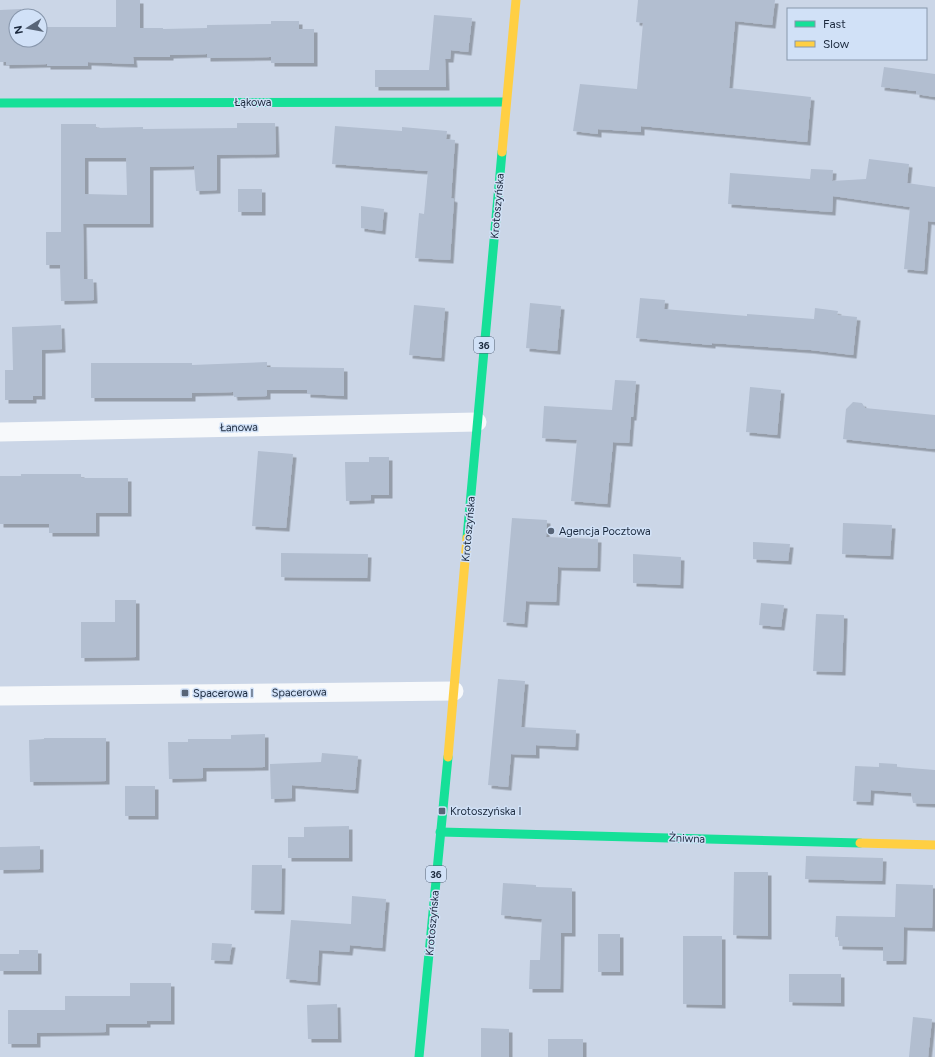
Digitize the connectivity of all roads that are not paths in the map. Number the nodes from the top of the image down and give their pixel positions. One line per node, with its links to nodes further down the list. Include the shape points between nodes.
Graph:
1 (516, 0): 2 (main road, Krotoszyńska / 36)
2 (506, 102): 3 (main road, Łąkowa); 4 (main road, Krotoszyńska / 36)
3 (0, 103)
4 (477, 422): 5 (street, Łanowa); 6 (main road, Krotoszyńska / 36)
5 (0, 432)
6 (454, 691): 7 (street, Spacerowa); 8 (main road, Krotoszyńska / 36)
7 (0, 696)
8 (440, 832): 9 (main road, Żniwna); 10 (main road, Krotoszyńska / 36)
9 (935, 845)
10 (419, 1057)

